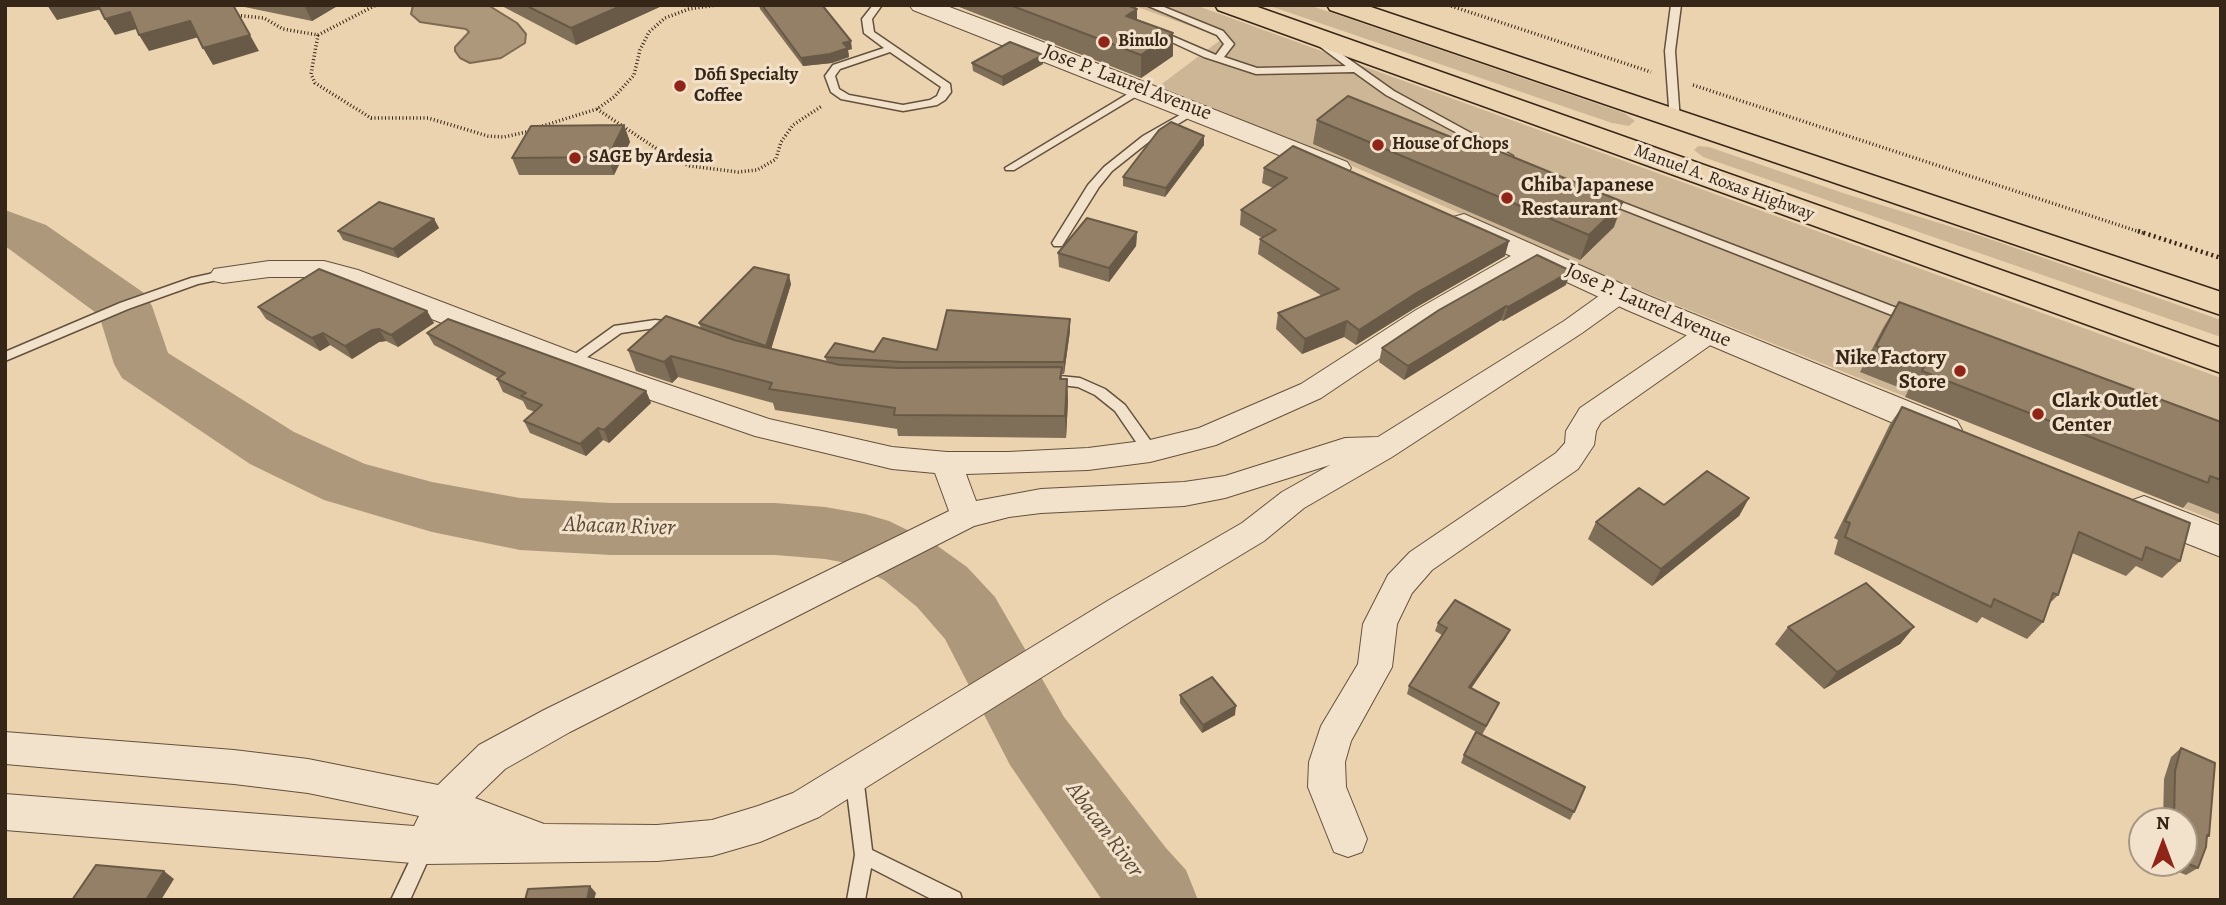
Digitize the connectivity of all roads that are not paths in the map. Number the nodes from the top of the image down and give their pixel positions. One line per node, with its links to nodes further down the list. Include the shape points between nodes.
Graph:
1 (878, 5): 9 (lane, via 866,26)
2 (921, 5): 12 (street, Jose P. Laurel Avenue)
3 (1150, 5): 10 (lane, via 1220,33 1229,44)
4 (1227, 5): 8 (main road, Manuel A. Roxas Highway)
5 (1339, 5): 14 (main road, Manuel A. Roxas Highway)
6 (1676, 5): 14 (lane, via 1670,51)
7 (1144, 27): 10 (lane)
8 (1306, 33): 11 (lane); 15 (main road, Manuel A. Roxas Highway)
9 (889, 49): 9 (lane, via 836,67 830,76 835,90 845,97 903,108 942,98 946,86)
10 (1218, 59): 11 (lane, via 1256,71)
11 (1356, 69): 16 (lane, via 1437,121)
12 (1141, 89): 13 (street, Jose P. Laurel Avenue); 17 (lane)
13 (1194, 110): 18 (street, Jose P. Laurel Avenue); 21 (lane, via 1108,169)
14 (1675, 121): 15 (main road); 25 (main road, Manuel A. Roxas Highway)
15 (1643, 154): 30 (main road, Manuel A. Roxas Highway)
16 (1522, 162)
17 (1010, 168)
18 (1363, 179)
19 (1590, 192): 26 (lane)
20 (1443, 214): 22 (street, Jose P. Laurel Avenue)
21 (1058, 243)
22 (1532, 255): 24 (street, Jose P. Laurel Avenue); 34 (street, via 1425,316 1311,391 1206,437)
23 (223, 275): 29 (lane, via 124,306); 31 (street, via 324,269)
24 (1628, 298): 28 (street, Jose P. Laurel Avenue); 35 (street)
25 (2221, 304)
26 (1929, 325)
27 (685, 332): 31 (lane, via 655,324 618,329)
28 (1709, 333): 33 (street, Jose P. Laurel Avenue); 44 (street, via 1590,415 1580,445 1567,461 1421,561 1399,584 1380,624 1375,667 1334,737 1327,762 1327,788)
29 (5, 357)
30 (2221, 360)
31 (571, 362): 36 (street, via 765,429 892,458)
32 (1035, 380): 34 (lane, via 1080,383 1100,392 1120,408)
33 (1974, 443)
34 (1150, 451): 36 (street, via 1088,459)
35 (1390, 455): 38 (street, via 1362,447 1345,449 1225,487 1184,494 1041,501); 41 (street, via 1308,512 1254,532)
36 (947, 463): 38 (street)
37 (2122, 502): 39 (street)
38 (966, 516): 42 (street, via 514,744 472,774)
39 (2221, 542)
40 (5, 748): 42 (street, via 308,776)
41 (854, 776): 45 (street, via 806,805 712,838 657,843); 47 (lane)
42 (445, 804): 45 (street); 46 (street)
43 (5, 812): 46 (street)
44 (1348, 839)
45 (544, 842): 46 (street)
46 (425, 845): 48 (lane)
47 (864, 855): 49 (lane); 50 (lane)
48 (400, 900)
49 (856, 900)
50 (953, 900)

